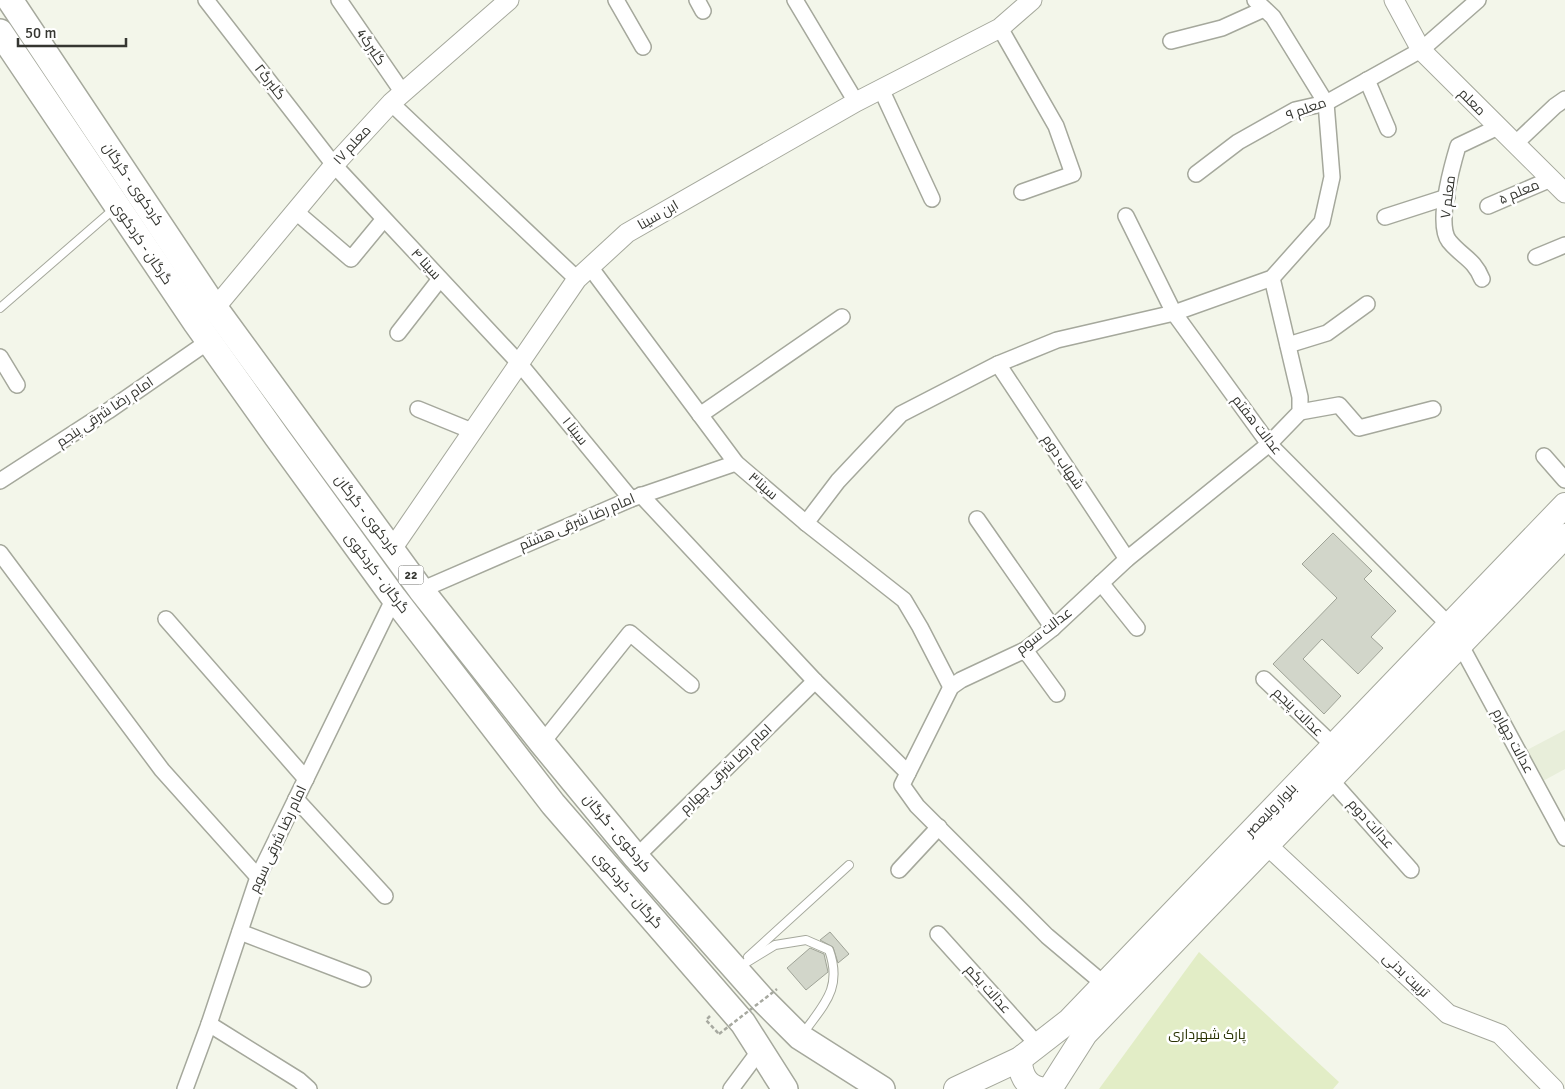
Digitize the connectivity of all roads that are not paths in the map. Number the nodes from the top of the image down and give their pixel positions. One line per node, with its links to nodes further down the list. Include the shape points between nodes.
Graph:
1 (10, 0): 46 (highway, کردکوی - گرگان / 22)
2 (206, 0): 25 (street, گلبرگ۲)
3 (339, 0): 18 (street, گلبرگ4)
4 (509, 0): 18 (street, معلم ۱۷)
5 (616, 0): 14 (street)
6 (795, 0): 20 (street)
7 (1394, 0): 15 (street, معلم)
8 (1478, 0): 15 (street, معلم ۹)
9 (1022, 3): 11 (street, ابن سینا)
10 (1260, 4): 13 (street, via 1222,28); 21 (street, via 1273,17)
11 (1000, 28): 17 (street, ابن سینا); 28 (street, via 1056,126 1073,174)
12 (0, 32): 32 (highway, گرگان - کردکوی / 22)
13 (1171, 41)
14 (643, 47)
15 (1420, 50): 16 (street, معلم ۹); 22 (street, معلم)
16 (1367, 80): 21 (street, معلم ۹); 23 (street)
17 (880, 89): 20 (street, ابن سینا); 31 (street)
18 (397, 98): 25 (street, معلم ۱۷); 40 (street, گلبرگ4)
19 (1565, 99): 24 (street)
20 (856, 102): 40 (street, ابن سینا, via 627,232)
21 (1326, 103): 26 (street, معلم ۹, via 1295,110 1238,142); 41 (street, via 1332,178 1322,222)
22 (1498, 127): 24 (street, معلم); 30 (street, معلم ۷, via 1458,146)
23 (1388, 129)
24 (1516, 143): 27 (street, معلم)
25 (334, 165): 34 (street, معلم ۱۷); 37 (street, سینا ۴)
26 (1196, 174)
27 (1551, 179): 29 (street, معلم); 33 (street, معلم ۵)
28 (1022, 192)
29 (1565, 193)
30 (1447, 198): 36 (street); 43 (street, معلم ۷, via 1444,222 1448,240 1477,267)
31 (932, 199)
32 (117, 206): 45 (lane); 50 (highway, گرگان - کردکوی / 22)
33 (1488, 206)
34 (295, 211): 37 (street, via 351,259); 46 (street, معلم ۱۷)
35 (1126, 216): 47 (street, عدالت هفتم)
36 (1385, 217)
37 (384, 219): 42 (street, سینا ۴)
38 (1565, 245): 39 (street)
39 (1536, 257)
40 (584, 273): 53 (street, ابن سینا); 59 (street, سینا۳)
41 (1272, 278): 47 (street); 51 (street)
42 (440, 279): 49 (street); 53 (street, سینا ۴)
43 (1482, 279)
44 (1367, 304): 51 (street, via 1327,333)
45 (0, 308)
46 (215, 308): 71 (highway, کردکوی - گرگان / 22)
47 (1174, 313): 54 (street, via 1057,340); 61 (street, عدالت هفتم)
48 (842, 317): 59 (street)
49 (398, 333)
50 (209, 341): 65 (street, امام رضا شرقی پنجم); 76 (highway, گرگان - کردکوی / 22)
51 (1288, 344): 58 (street, via 1300,397)
52 (0, 357): 55 (street)
53 (519, 363): 60 (street, ابن سینا); 66 (street, سینا ۱)
54 (998, 364): 69 (street, via 900,414 838,481); 73 (street, شهاب دوم)
55 (17, 385)
56 (418, 409): 60 (street)
57 (1433, 409): 58 (street, via 1359,428 1339,405)
58 (1300, 412): 61 (street, عدالت سوم)
59 (700, 415): 63 (street, سینا۳)
60 (472, 431): 71 (street, ابن سینا)
61 (1269, 444): 73 (street, عدالت سوم); 80 (street, عدالت هفتم)
62 (1544, 456): 64 (street)
63 (736, 463): 66 (street, امام رضا شرقی هشتم); 69 (street, سینا۳)
64 (1565, 480)
65 (0, 481)
66 (636, 497): 75 (street, امام رضا شرقی هشتم); 83 (street, سینا ۱)
67 (1565, 504): 80 (main road, بلوار ولیعصر)
68 (976, 519): 78 (street)
69 (806, 523): 85 (street, سینا۳, via 904,600)
70 (1565, 536): 80 (main road, بلوار ولیعصر)
71 (392, 549): 75 (highway, کردکوی - گرگان / 22)
72 (0, 553): 100 (street, via 162,770)
73 (1127, 559): 74 (street, عدالت سوم)
74 (1101, 583): 78 (street, عدالت سوم); 79 (street)
75 (421, 590): 87 (highway, کردکوی - گرگان / 22)
76 (394, 598): 90 (street, امام رضا شرقی سوم); 109 (highway, گرگان - کردکوی / 22, via 554,804 743,1023)
77 (166, 619): 90 (street)
78 (1053, 628): 81 (street, عدالت سوم)
79 (1137, 628)
80 (1455, 634): 88 (main road, بلوار ولیعصر); 91 (main road, بلوار ولیعصر); 94 (street, عدالت چهارم)
81 (1025, 650): 85 (street, عدالت سوم); 86 (street)
82 (1264, 679): 88 (street, عدالت پنجم)
83 (815, 681): 89 (street, سینا ۱); 96 (street, امام رضا شرقی چهارم)
84 (691, 685): 87 (street, via 630,633)
85 (951, 687): 89 (street)
86 (1057, 694)
87 (542, 743): 96 (highway, کردکوی - گرگان / 22)
88 (1333, 745): 106 (main road, بلوار ولیعصر)
89 (908, 773): 93 (street, via 902,785)
90 (306, 779): 92 (street, امام رضا شرقی سوم)
91 (1330, 779): 95 (main road, بلوار ولیعصر); 99 (street, عدالت دوم)
92 (296, 799): 100 (street, امام رضا شرقی سوم); 101 (street)
93 (939, 828): 98 (street); 106 (street, via 1046,936)
94 (1565, 838)
95 (1267, 845): 119 (main road, بلوار ولیعصر, via 1085,1034); 120 (street, تربیت بدنی, via 1448,1014 1500,1034)
96 (636, 857): 104 (highway, کردکوی - گرگان / 22)
97 (849, 865): 104 (lane)
98 (899, 870)
99 (1412, 870)
100 (258, 877): 102 (street, امام رضا شرقی سوم)
101 (385, 896)
102 (240, 932): 105 (street); 107 (street, امام رضا شرقی سوم)
103 (938, 934): 110 (street, عدالت یکم)
104 (736, 969): 108 (highway, کردکوی - گرگان / 22); 108 (lane, via 775,945 806,940 829,950 834,964 830,996)
105 (363, 979)
106 (1104, 984): 110 (main road, بلوار ولیعصر, via 1069,1020)
107 (209, 1024): 111 (street, امام رضا شرقی سوم); 112 (street)
108 (800, 1037): 115 (highway, کردکوی - گرگان / 22)
109 (760, 1050): 113 (street); 114 (highway, گرگان - کردکوی / 22)
110 (1029, 1052): 116 (main road, بلوار ولیعصر); 117 (main road, via 1022,1076 1027,1083)
111 (185, 1089)
112 (309, 1089)
113 (731, 1089)
114 (785, 1089)
115 (882, 1089)
116 (956, 1089)
117 (1040, 1089)
118 (1047, 1089): 119 (main road)
119 (1051, 1089)
120 (1554, 1089)

